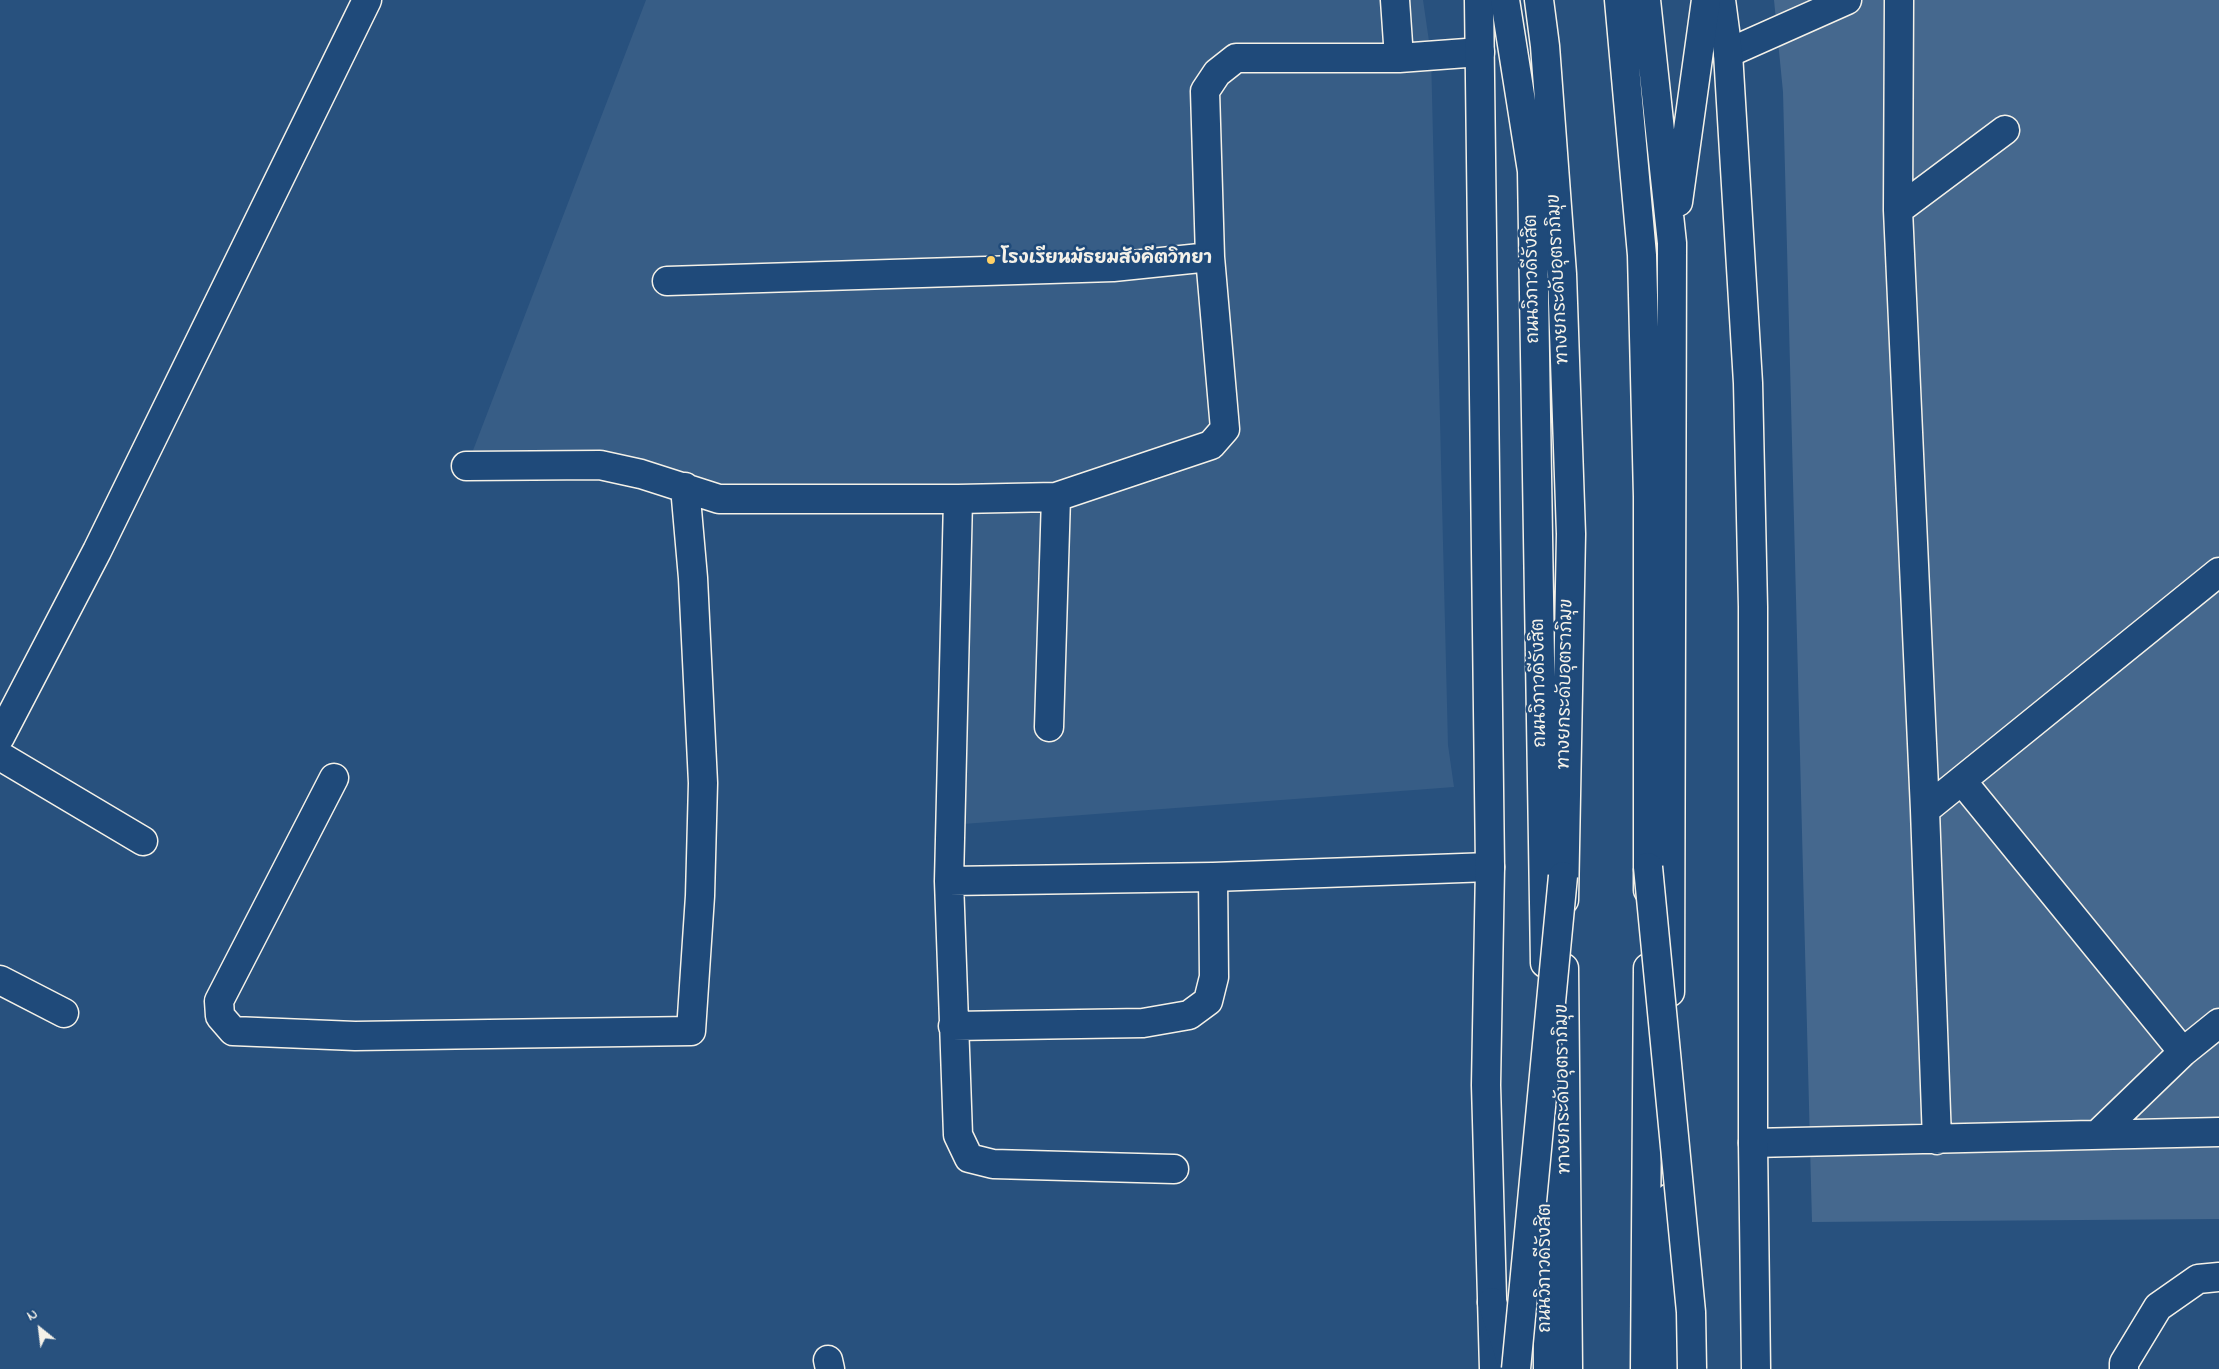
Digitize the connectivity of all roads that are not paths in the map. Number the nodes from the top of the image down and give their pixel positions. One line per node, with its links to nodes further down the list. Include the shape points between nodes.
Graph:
1 (367, 0): 26 (main road, via 97,551)
2 (1395, 0): 14 (main road)
3 (1479, 0): 12 (main road)
4 (1505, 0): 51 (main road, ถนนวิภาวดีรังสิต, via 1532,171)
5 (1539, 0): 34 (main road, ทางยกระดับอุตราภิมุข, via 1562,274 1570,524)
6 (1619, 0): 33 (main road, via 1642,255 1648,497)
7 (1646, 0): 17 (main road)
8 (1706, 0): 17 (main road)
9 (1721, 0): 13 (main road)
10 (1847, 0): 13 (main road)
11 (1899, 0): 16 (main road)
12 (1480, 52): 14 (main road); 32 (main road)
13 (1728, 53): 45 (main road, via 1748,383 1753,607)
14 (1399, 58): 18 (main road, via 1236,58 1217,73 1205,91)
15 (2006, 130): 16 (main road)
16 (1898, 210): 30 (main road)
17 (1672, 243): 54 (main road)
18 (1210, 257): 19 (main road, via 1113,267); 22 (main road, via 1225,429 1212,445)
19 (667, 281)
20 (466, 466): 21 (main road, via 600,465)
21 (685, 487): 23 (main road, via 719,499); 28 (main road, via 703,783 691,1031 355,1036 233,1031 220,1016 219,1001)
22 (1056, 497): 23 (main road); 25 (main road)
23 (958, 500): 36 (main road)
24 (2219, 572): 29 (main road)
25 (1049, 728)
26 (0, 736)
27 (0, 756): 31 (main road)
28 (334, 778)
29 (1962, 781): 30 (main road); 41 (main road)
30 (1925, 810): 44 (main road)
31 (143, 841)
32 (1490, 867): 35 (main road); 48 (main road, via 1486,1085)
33 (1648, 867): 53 (main road, bridge); 55 (main road, bridge, via 1691,1312)
34 (1563, 876): 50 (main road, bridge); 52 (main road, ทางยกระดับอุตราภิมุข, bridge)
35 (1213, 877): 36 (main road); 39 (main road, via 1214,977 1208,1001 1189,1015 1143,1024)
36 (949, 881): 39 (main road)
37 (0, 980): 38 (main road)
38 (64, 1014)
39 (953, 1026): 46 (main road, via 958,1135 969,1158 994,1164)
40 (2214, 1030): 41 (main road)
41 (2183, 1052): 43 (main road)
42 (2219, 1132): 43 (main road)
43 (2098, 1134): 44 (main road)
44 (1937, 1140): 45 (main road)
45 (1753, 1143): 56 (main road)
46 (1174, 1169)
47 (2219, 1277): 57 (main road, via 2198,1279 2158,1307 2124,1363)
48 (1492, 1302): 49 (main road); 50 (main road)
49 (1494, 1369)
50 (1515, 1369)
51 (1548, 1369)
52 (1568, 1369)
53 (1645, 1369)
54 (1669, 1369)
55 (1692, 1369)
56 (1756, 1369)
57 (2124, 1369)

